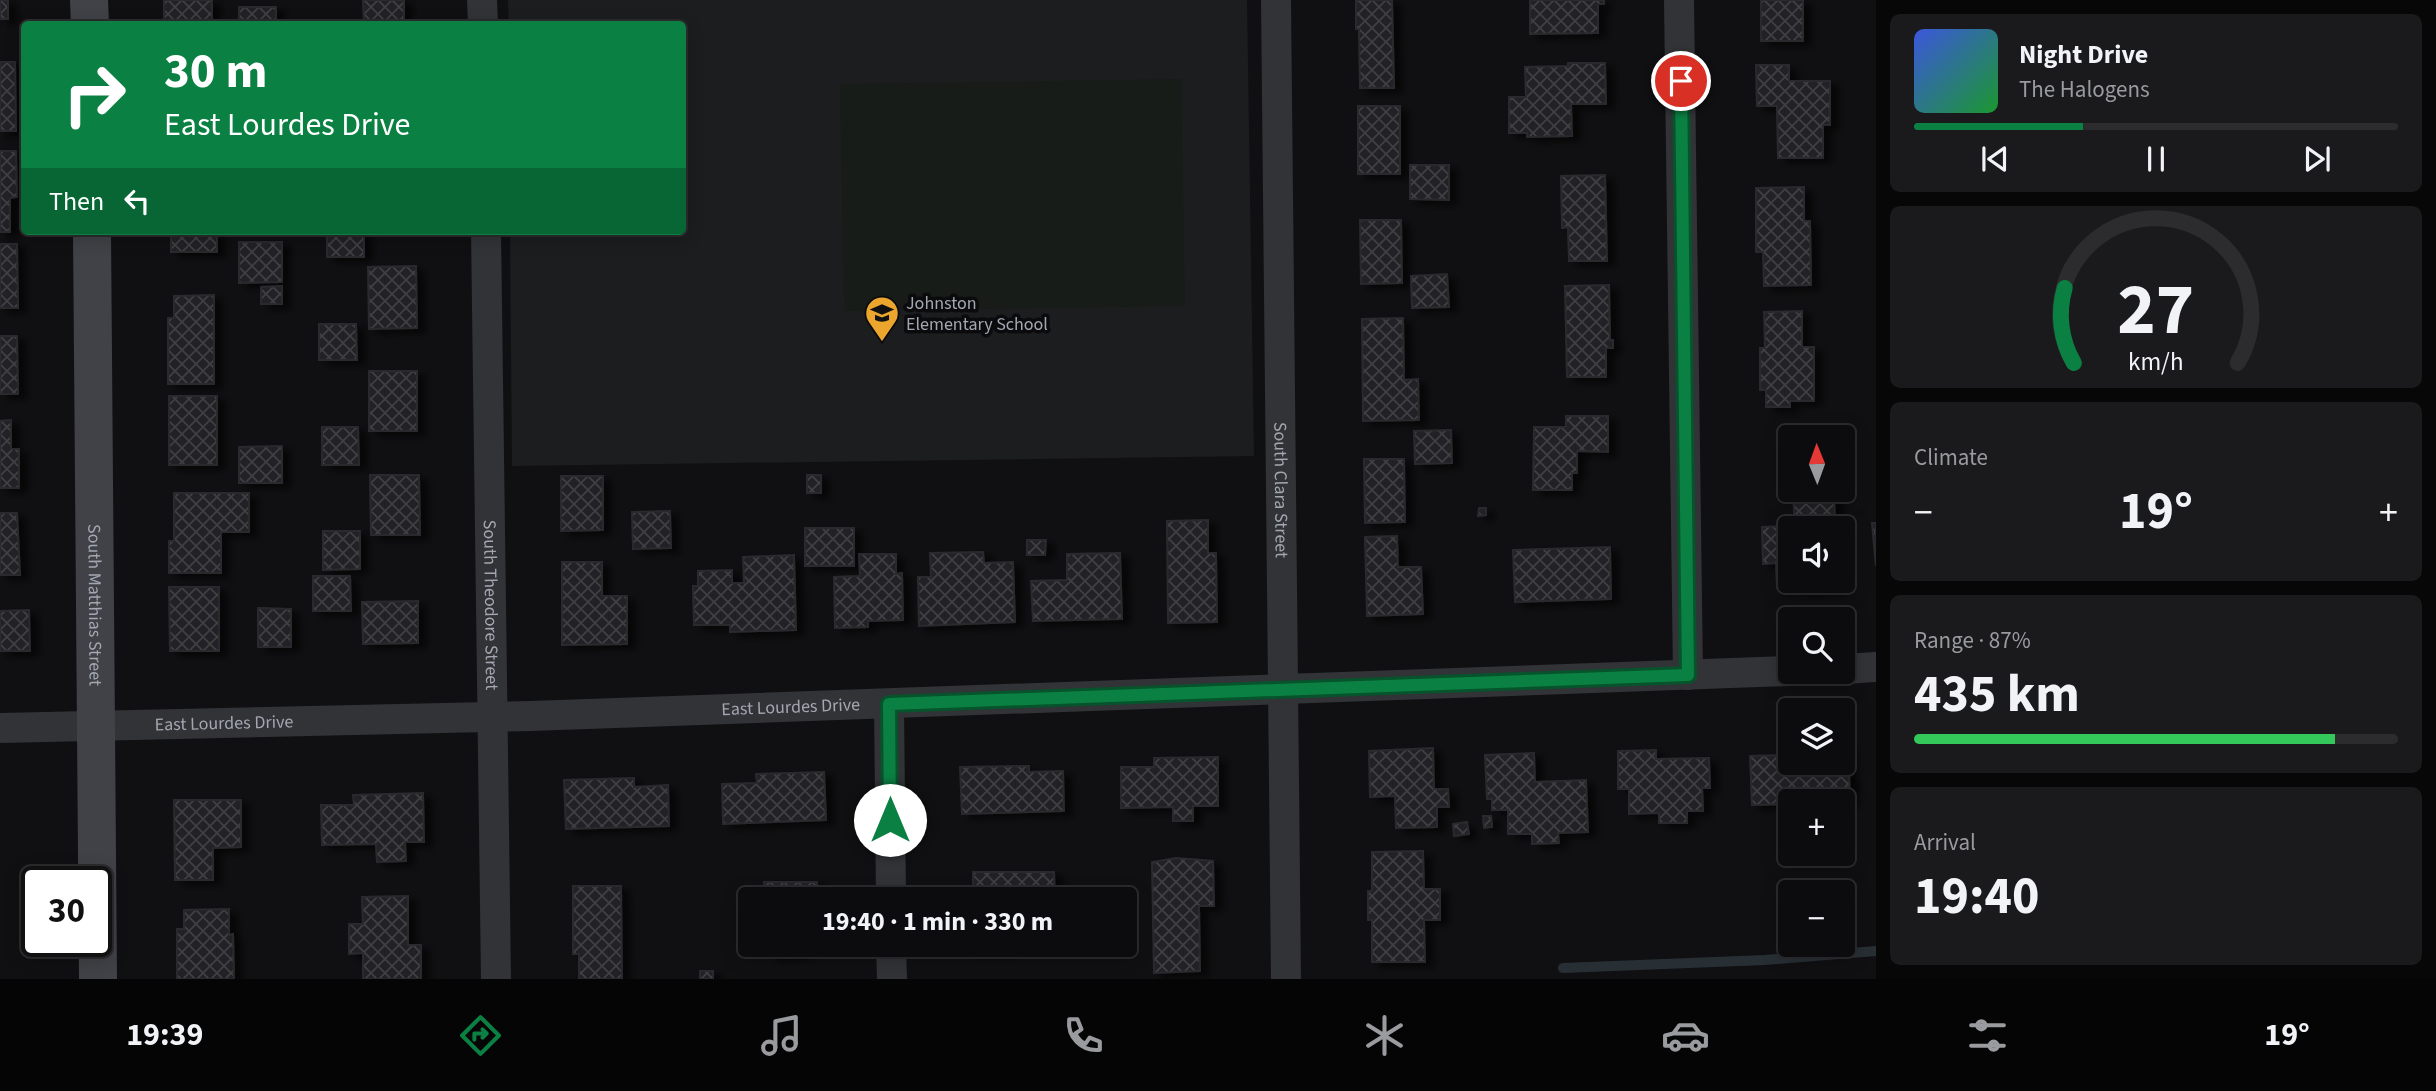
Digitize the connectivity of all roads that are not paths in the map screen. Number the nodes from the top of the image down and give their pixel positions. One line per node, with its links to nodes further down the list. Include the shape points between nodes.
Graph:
1 (89, 0): 5 (street)
2 (482, 0): 6 (street)
3 (1276, 0): 13 (street, South Clara Street)
4 (1679, 0): 12 (street)
5 (90, 21)
6 (483, 21)
7 (92, 235): 16 (street, South Matthias Street)
8 (486, 235): 15 (street, South Theodore Street)
9 (1876, 667): 10 (street)
10 (1855, 668)
11 (1778, 671): 12 (street, East Lourdes Drive)
12 (1688, 675): 13 (street, East Lourdes Drive)
13 (1282, 688): 14 (street, East Lourdes Drive); 23 (street, South Clara Street)
14 (889, 704): 15 (street, East Lourdes Drive); 18 (street)
15 (493, 717): 16 (street, East Lourdes Drive); 21 (street, South Theodore Street)
16 (97, 727): 17 (street, East Lourdes Drive); 20 (street, South Matthias Street)
17 (0, 728)
18 (891, 887)
19 (891, 957): 22 (street)
20 (98, 979)
21 (496, 979)
22 (892, 979)
23 (1286, 979)

